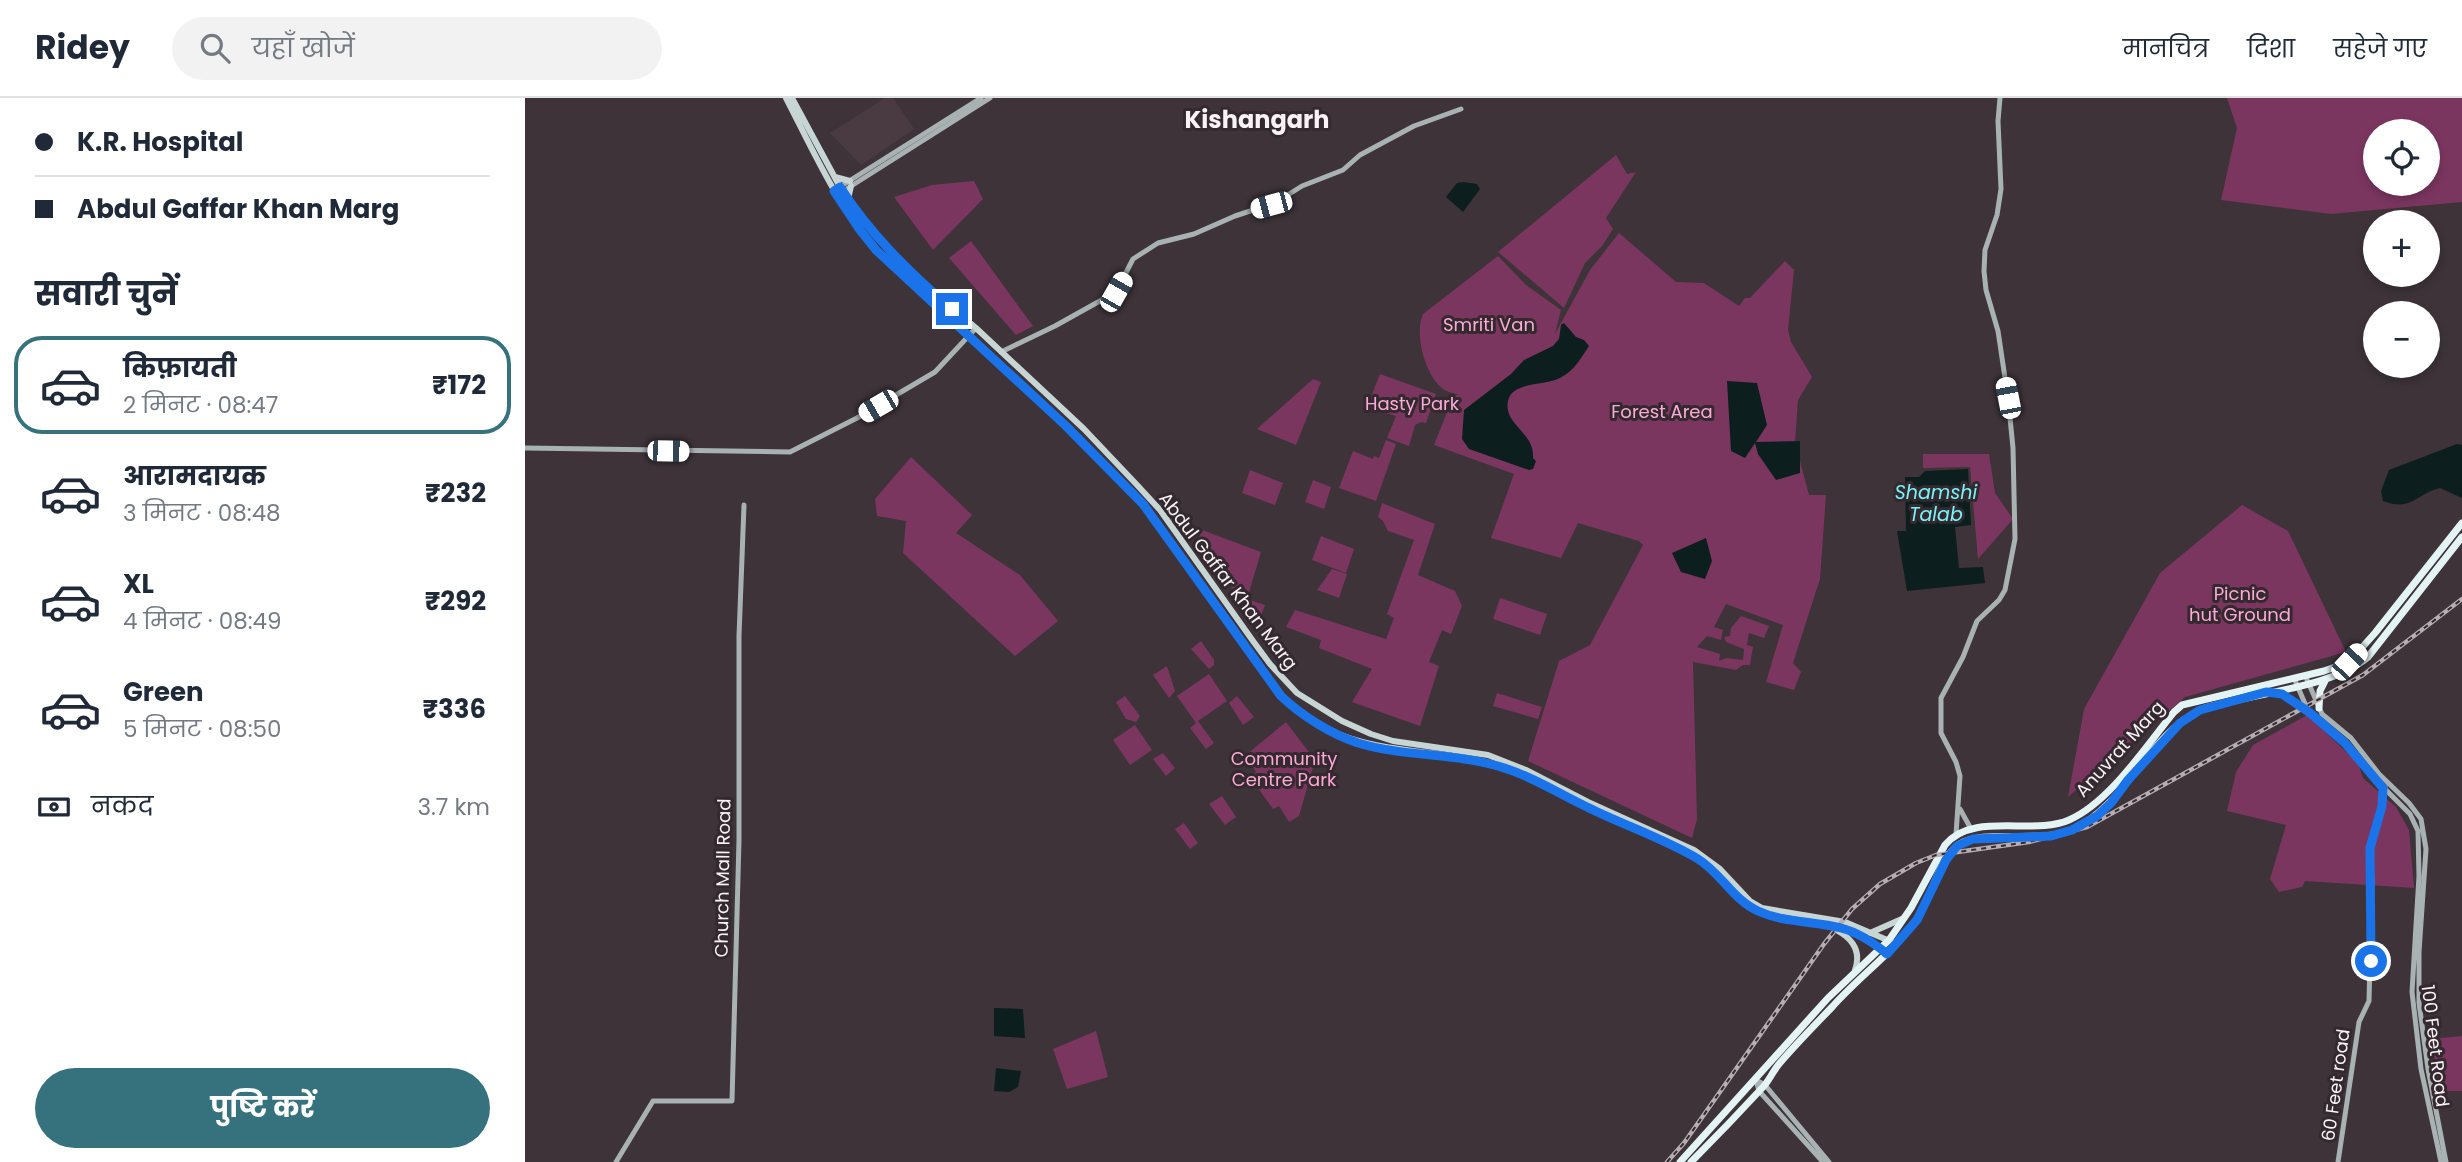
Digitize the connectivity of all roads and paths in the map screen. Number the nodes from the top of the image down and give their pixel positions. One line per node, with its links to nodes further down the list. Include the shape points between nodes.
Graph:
1 (786, 98): 7 (main road)
2 (792, 98): 7 (main road)
3 (981, 98): 8 (street)
4 (990, 98): 8 (street)
5 (2000, 98): 26 (street, via 2001,189 1984,271 2008,398 2015,538 2005,590 1977,621 1941,698 1941,733 1959,769)
6 (1461, 109): 13 (street, via 1414,125 1347,167 1271,205 1158,243 1133,259 1116,292)
7 (832, 179): 8 (main road); 9 (main road)
8 (850, 184): 9 (street); 10 (main road)
9 (838, 193): 10 (main road); 12 (main road, Abdul Gaffar Khan Marg, via 876,250)
10 (851, 203): 11 (main road, via 880,241)
11 (976, 328): 12 (street); 13 (main road, Abdul Gaffar Khan Marg)
12 (969, 337): 14 (street, via 919,382 794,451); 30 (main road, Abdul Gaffar Khan Marg, via 1143,504 1281,696 1300,712 1359,743 1478,761 1525,775 1700,860 1754,910)
13 (1001, 352): 31 (main road, Abdul Gaffar Khan Marg, via 1153,502 1271,664 1307,699 1371,734 1487,755 1525,770 1694,850 1762,908 1845,922)
14 (525, 448)
15 (744, 505): 38 (street, Church Mall Road, via 732,1101 653,1101)
16 (2462, 523): 18 (highway, Anuvrat Marg, via 2349,662)
17 (2462, 537): 19 (highway, Anuvrat Marg, via 2368,657 2353,669)
18 (2305, 675): 20 (highway, Anuvrat Marg); 21 (street, 100 Feet Road)
19 (2326, 678): 21 (highway, Anuvrat Marg); 23 (highway)
20 (2295, 682): 21 (highway, Anuvrat Marg); 22 (highway, Anuvrat Marg); 24 (street, 100 Feet Road); 27 (highway, Anuvrat Marg, via 2182,705 2098,801 2071,819)
21 (2308, 684): 23 (street, 100 Feet Road)
22 (2266, 692): 24 (highway, via 2282,694); 33 (highway, Anuvrat Marg, via 2200,710 2180,723 2111,803 2072,830 2051,836 1973,839 1957,846 1917,920)
23 (2319, 708): 25 (street, 100 Feet Road, via 2357,745)
24 (2309, 712): 25 (street, 100 Feet Road)
25 (2386, 786): 43 (street, 60 Feet road, via 2370,848 2369,1001 2359,1023); 44 (street, 100 Feet Road, via 2418,831 2412,992 2421,1069); 45 (street, 100 Feet Road, via 2416,811 2424,833 2419,1003)
26 (1958, 806): 27 (street); 28 (street)
27 (1971, 829): 28 (highway, Anuvrat Marg)
28 (1956, 834): 29 (highway, via 1945,845)
29 (1906, 916): 31 (main road); 32 (highway)
30 (1832, 927): 34 (main road, Abdul Gaffar Khan Marg); 35 (main road, via 1849,937 1856,948)
31 (1870, 933): 32 (main road, Abdul Gaffar Khan Marg)
32 (1889, 940): 33 (main road, Abdul Gaffar Khan Marg); 34 (highway)
33 (1896, 944): 34 (highway)
34 (1884, 951): 35 (highway); 37 (highway)
35 (1854, 972): 36 (highway)
36 (1756, 1080): 37 (street); 39 (highway)
37 (1762, 1088): 40 (highway); 41 (street); 42 (street)
38 (616, 1162)
39 (1681, 1162)
40 (1691, 1162)
41 (1823, 1162)
42 (1829, 1162)
43 (2339, 1162)
44 (2441, 1162)
45 (2446, 1162)

